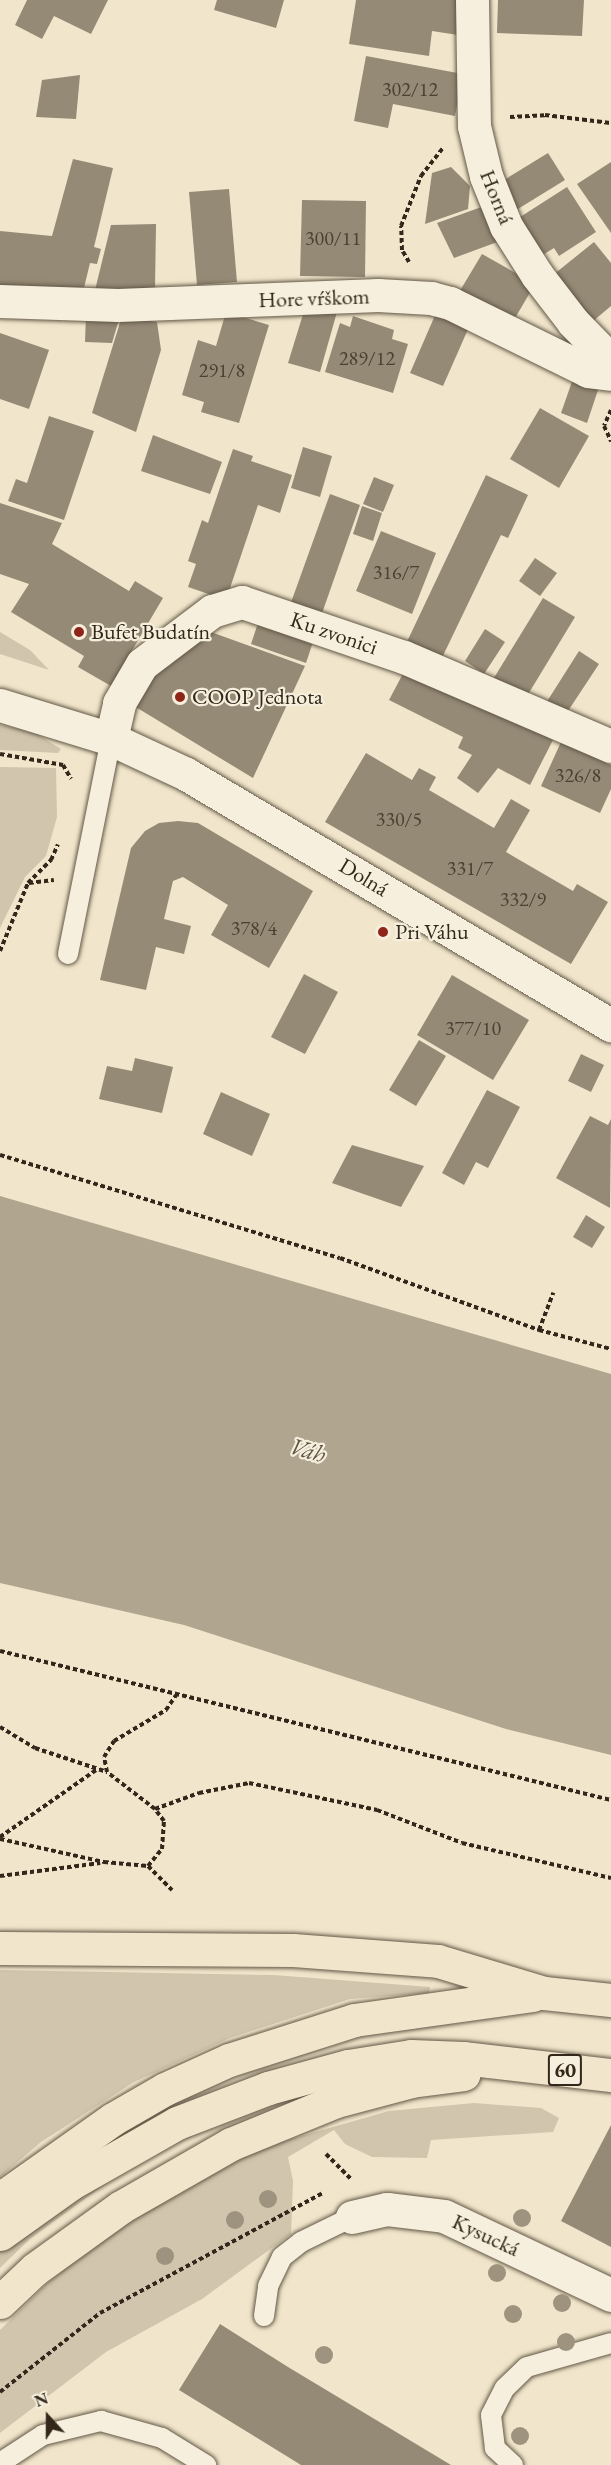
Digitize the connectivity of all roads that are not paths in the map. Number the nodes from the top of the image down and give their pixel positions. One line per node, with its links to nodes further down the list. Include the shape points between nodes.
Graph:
1 (472, 0): 3 (street, Horná, via 474,126 486,176 506,226 544,285)
2 (0, 302): 4 (street, Hore vŕškom, via 118,305 378,295 431,298 450,303 588,371)
3 (611, 361)
4 (611, 374)
5 (0, 705): 6 (street, Dolná)
6 (111, 739): 7 (street, Ku zvonici, via 119,703 142,664 212,611 242,602 404,657); 8 (lane); 9 (street, Dolná, via 252,810)
7 (611, 746)
8 (68, 954)
9 (611, 1024)
10 (0, 1948): 11 (main road, via 293,1950 438,1961)
11 (544, 1993): 12 (main road); 15 (main road, via 354,2020 229,2060 165,2089 113,2119)
12 (611, 2000)
13 (519, 2065): 14 (main road, 60); 17 (main road, via 411,2056 348,2066 268,2088 208,2108 152,2136 70,2184); 19 (main road, via 373,2090 297,2115 231,2144 121,2207 35,2269)
14 (611, 2075)
15 (0, 2199)
16 (352, 2217): 18 (street, Kysucká, via 387,2210 444,2216); 20 (lane, via 301,2242 282,2257 268,2286)
17 (0, 2234)
18 (611, 2295)
19 (0, 2302)
20 (264, 2316)
21 (611, 2343): 24 (lane, via 527,2367 505,2388 491,2415 495,2448)
22 (0, 2463): 23 (lane, via 43,2435 101,2421 162,2438)
23 (206, 2465)
24 (513, 2465)

